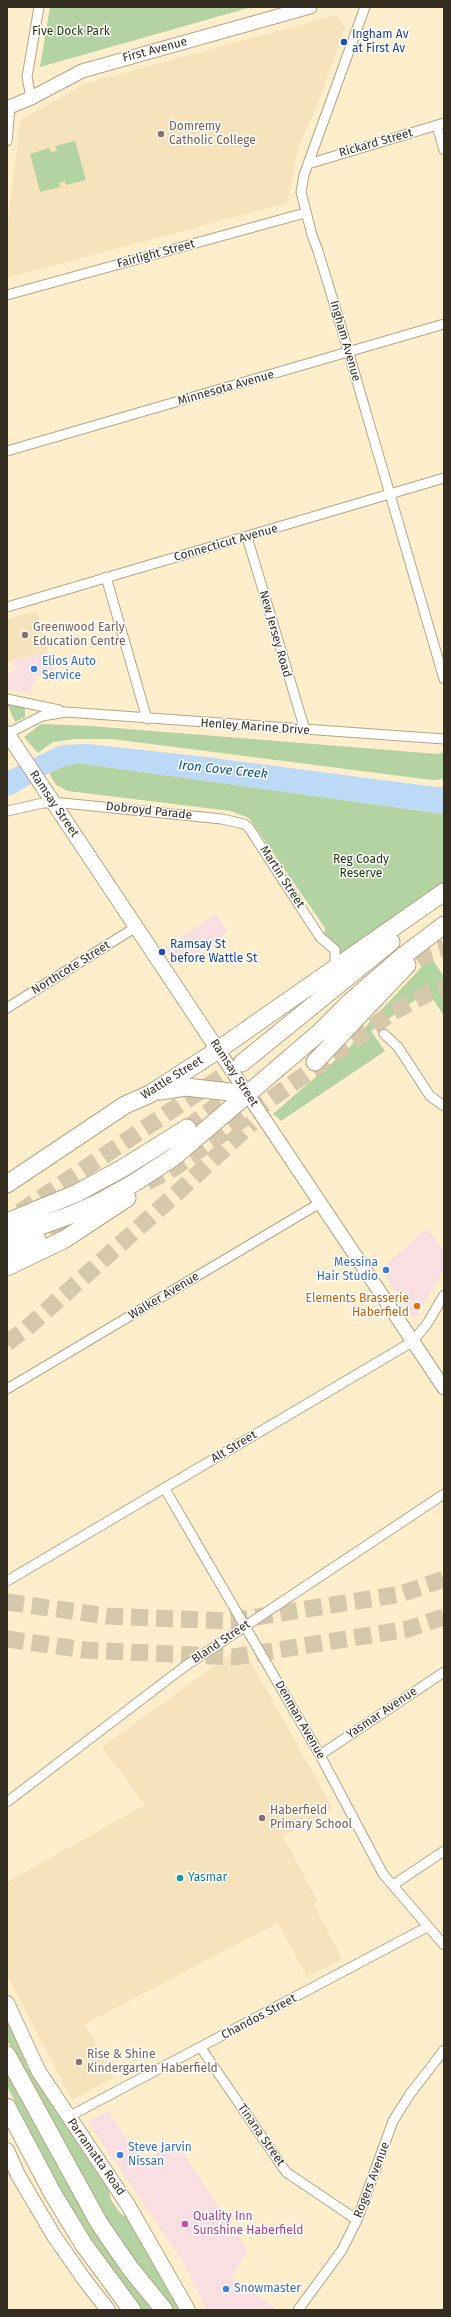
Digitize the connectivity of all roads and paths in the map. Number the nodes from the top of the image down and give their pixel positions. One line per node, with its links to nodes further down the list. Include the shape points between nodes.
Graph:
1 (39, 7): 4 (street, via 27,77)
2 (310, 7): 4 (main road, First Avenue, via 82,71)
3 (365, 7): 9 (street, Ingham Avenue)
4 (31, 98): 5 (main road, First Avenue)
5 (8, 108): 7 (street)
6 (440, 124): 8 (street); 9 (street, Rickard Street)
7 (7, 141)
8 (444, 150)
9 (308, 164): 10 (street, Ingham Avenue, via 301,192)
10 (306, 213): 11 (street, Fairlight Street); 13 (street, Ingham Avenue)
11 (7, 295)
12 (444, 324): 13 (street, Minnesota Avenue)
13 (348, 352): 14 (street, Minnesota Avenue); 16 (street, Ingham Avenue)
14 (7, 452)
15 (444, 478): 16 (street, Connecticut Avenue)
16 (390, 494): 17 (street, Connecticut Avenue); 20 (street, Ingham Avenue)
17 (247, 536): 18 (street, Connecticut Avenue); 24 (street, New Jersey Road)
18 (106, 577): 19 (street, Connecticut Avenue); 23 (street)
19 (7, 607)
20 (444, 679)
21 (7, 699): 22 (street, Henley Marine Drive)
22 (66, 712): 23 (street, Henley Marine Drive); 25 (street, Henley Marine Drive, via 42,716)
23 (147, 719): 24 (street, Henley Marine Drive)
24 (305, 730): 26 (street, Henley Marine Drive)
25 (7, 734): 27 (main road, Ramsay Street)
26 (444, 739)
27 (54, 803): 28 (street, Dobroyd Parade, via 43,803); 29 (street, Dobroyd Parade, via 222,818); 33 (main road, Ramsay Street)
28 (7, 812)
29 (244, 824): 35 (street, Martin Street, via 318,933 335,950)
30 (444, 892): 35 (highway)
31 (444, 904): 40 (highway, via 359,967)
32 (444, 925): 42 (highway, via 403,956)
33 (136, 927): 36 (street, Northcote Street); 38 (main road, Ramsay Street)
34 (444, 928): 39 (highway)
35 (335, 969): 38 (highway, Wattle Street)
36 (7, 1008)
37 (384, 1034): 43 (street, via 398,1047 430,1096)
38 (218, 1050): 41 (highway, Wattle Street); 42 (main road, Ramsay Street)
39 (315, 1062)
40 (242, 1063)
41 (150, 1094): 42 (highway, via 186,1087); 46 (highway, Wattle Street, via 125,1105)
42 (247, 1094): 45 (highway); 47 (main road, Ramsay Street)
43 (444, 1106)
44 (187, 1128): 48 (highway, via 77,1193)
45 (174, 1157): 50 (highway, via 98,1202); 52 (highway, via 152,1180 65,1239)
46 (7, 1184)
47 (320, 1203): 54 (main road, Ramsay Street); 56 (street, Walker Avenue)
48 (7, 1222)
49 (50, 1233): 51 (highway)
50 (7, 1238)
51 (7, 1252)
52 (7, 1267)
53 (444, 1295): 54 (street, Alt Street, via 427,1324)
54 (412, 1342): 55 (main road, Ramsay Street); 57 (street, Alt Street)
55 (444, 1388)
56 (7, 1389)
57 (165, 1489): 59 (street, Alt Street); 60 (street, Denman Avenue)
58 (444, 1494): 60 (street, Bland Street)
59 (7, 1581)
60 (245, 1625): 62 (street, Denman Avenue); 63 (street, Bland Street, via 184,1667)
61 (444, 1672): 62 (street, Yasmar Avenue)
62 (320, 1755): 65 (street, Denman Avenue, via 383,1874)
63 (7, 1802)
64 (444, 1851): 65 (street)
65 (393, 1885): 66 (street, Denman Avenue)
66 (427, 1927): 67 (street, Denman Avenue); 69 (street, Chandos Street)
67 (444, 1946)
68 (7, 2003): 73 (main road, Parramatta Road, via 39,2072)
69 (201, 2048): 73 (street, Chandos Street); 76 (street, Tinana Street, via 286,2172)
70 (444, 2050): 76 (street, Rogers Avenue, via 410,2094 394,2121)
71 (7, 2055): 79 (highway, via 99,2224)
72 (7, 2107): 78 (highway, via 53,2194 84,2245)
73 (68, 2117): 80 (main road, Parramatta Road, via 136,2217)
74 (7, 2150): 75 (main road)
75 (11, 2166): 77 (main road, via 54,2236)
76 (357, 2220): 81 (street, Rogers Avenue, via 342,2250)
77 (108, 2310)
78 (132, 2310)
79 (164, 2310)
80 (188, 2310)
81 (298, 2310)

